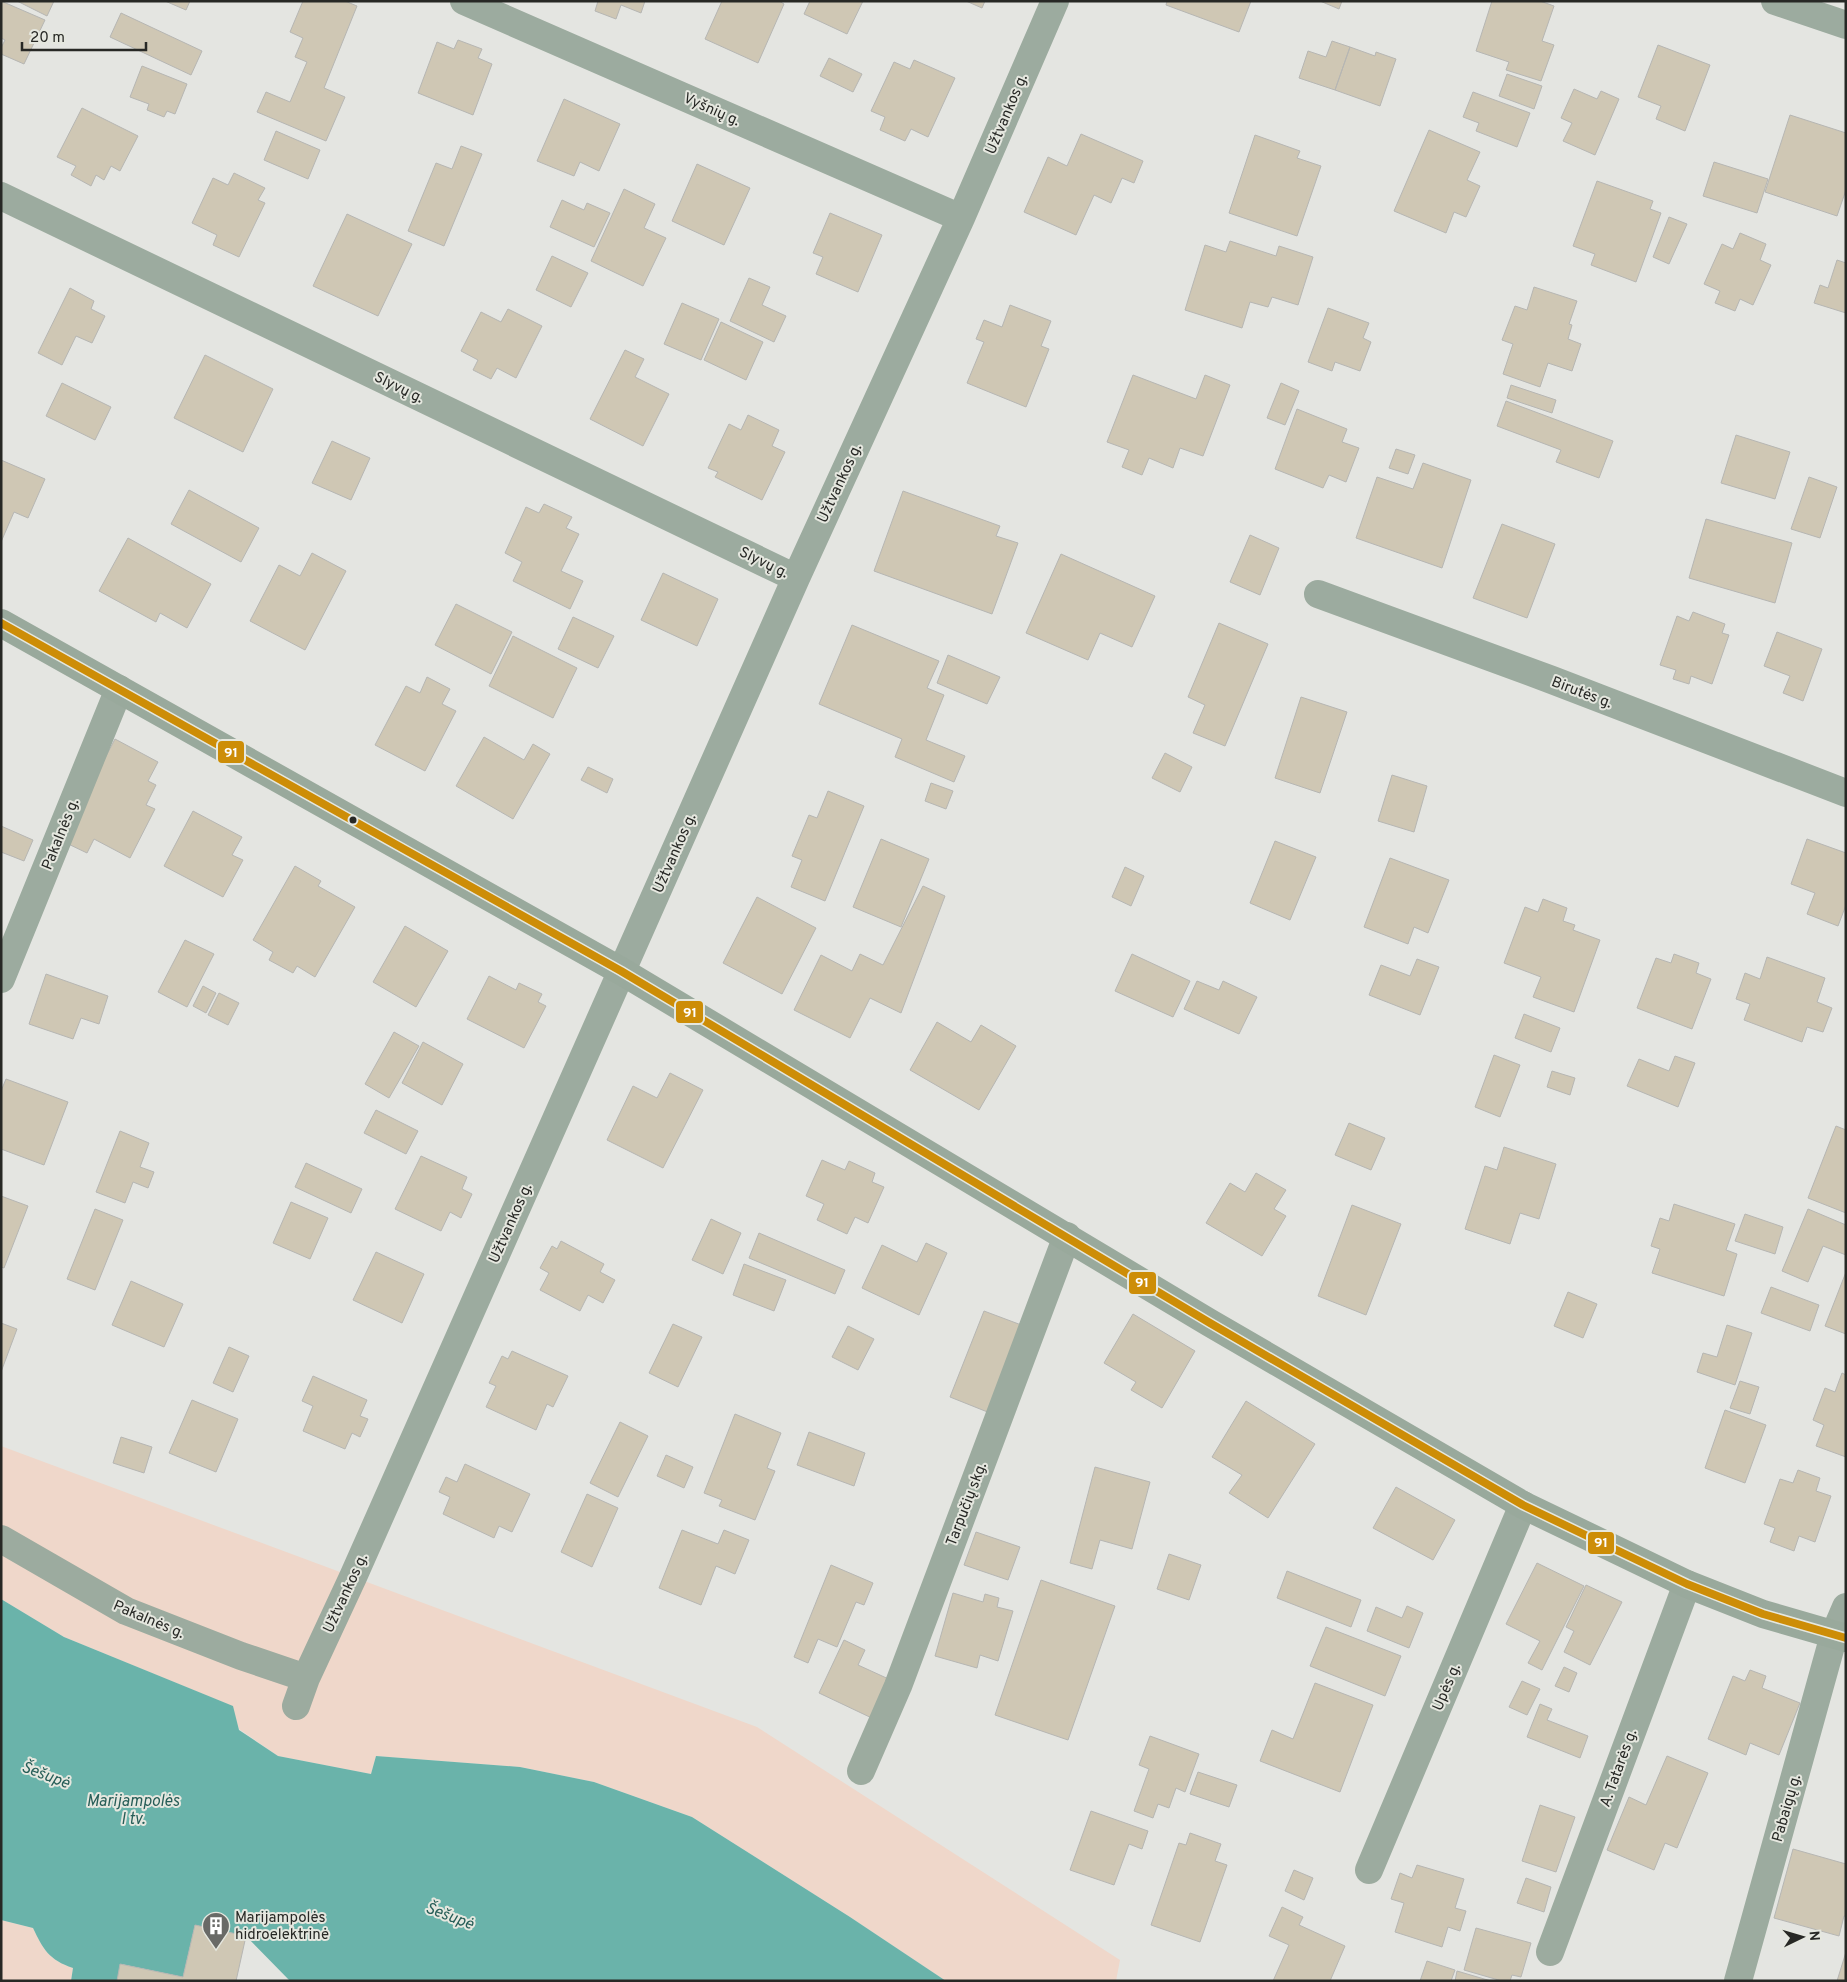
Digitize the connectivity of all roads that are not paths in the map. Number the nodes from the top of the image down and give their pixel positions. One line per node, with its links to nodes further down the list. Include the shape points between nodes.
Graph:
1 (464, 1): 6 (street, Vyšnių g.)
2 (1054, 1): 6 (street, Užtvankos g.)
3 (1775, 1): 4 (street)
4 (1846, 25)
5 (1, 196): 7 (street, Slyvų g.)
6 (961, 218): 7 (street, Užtvankos g.)
7 (796, 578): 12 (street, Užtvankos g.)
8 (1318, 594): 11 (street, Birutės g.)
9 (1, 623): 10 (main road)
10 (119, 689): 12 (main road); 13 (street, Pakalnės g.)
11 (1846, 793)
12 (621, 971): 14 (main road); 20 (street, Užtvankos g.)
13 (1, 979)
14 (1067, 1236): 15 (main road); 22 (street, Tarpučių skg., via 898,1686)
15 (1523, 1505): 17 (main road); 23 (street, Upės g.)
16 (1, 1539): 20 (street, Pakalnės g., via 126,1611)
17 (1687, 1584): 19 (main road, via 1763,1614); 24 (street, A. Tatarės g.)
18 (1846, 1607): 19 (street, Pabaigų g.)
19 (1840, 1636): 25 (street, Pabaigų g.)
20 (306, 1678): 21 (street, Užtvankos g.)
21 (296, 1706)
22 (861, 1771)
23 (1369, 1870)
24 (1550, 1952)
25 (1738, 1981)

